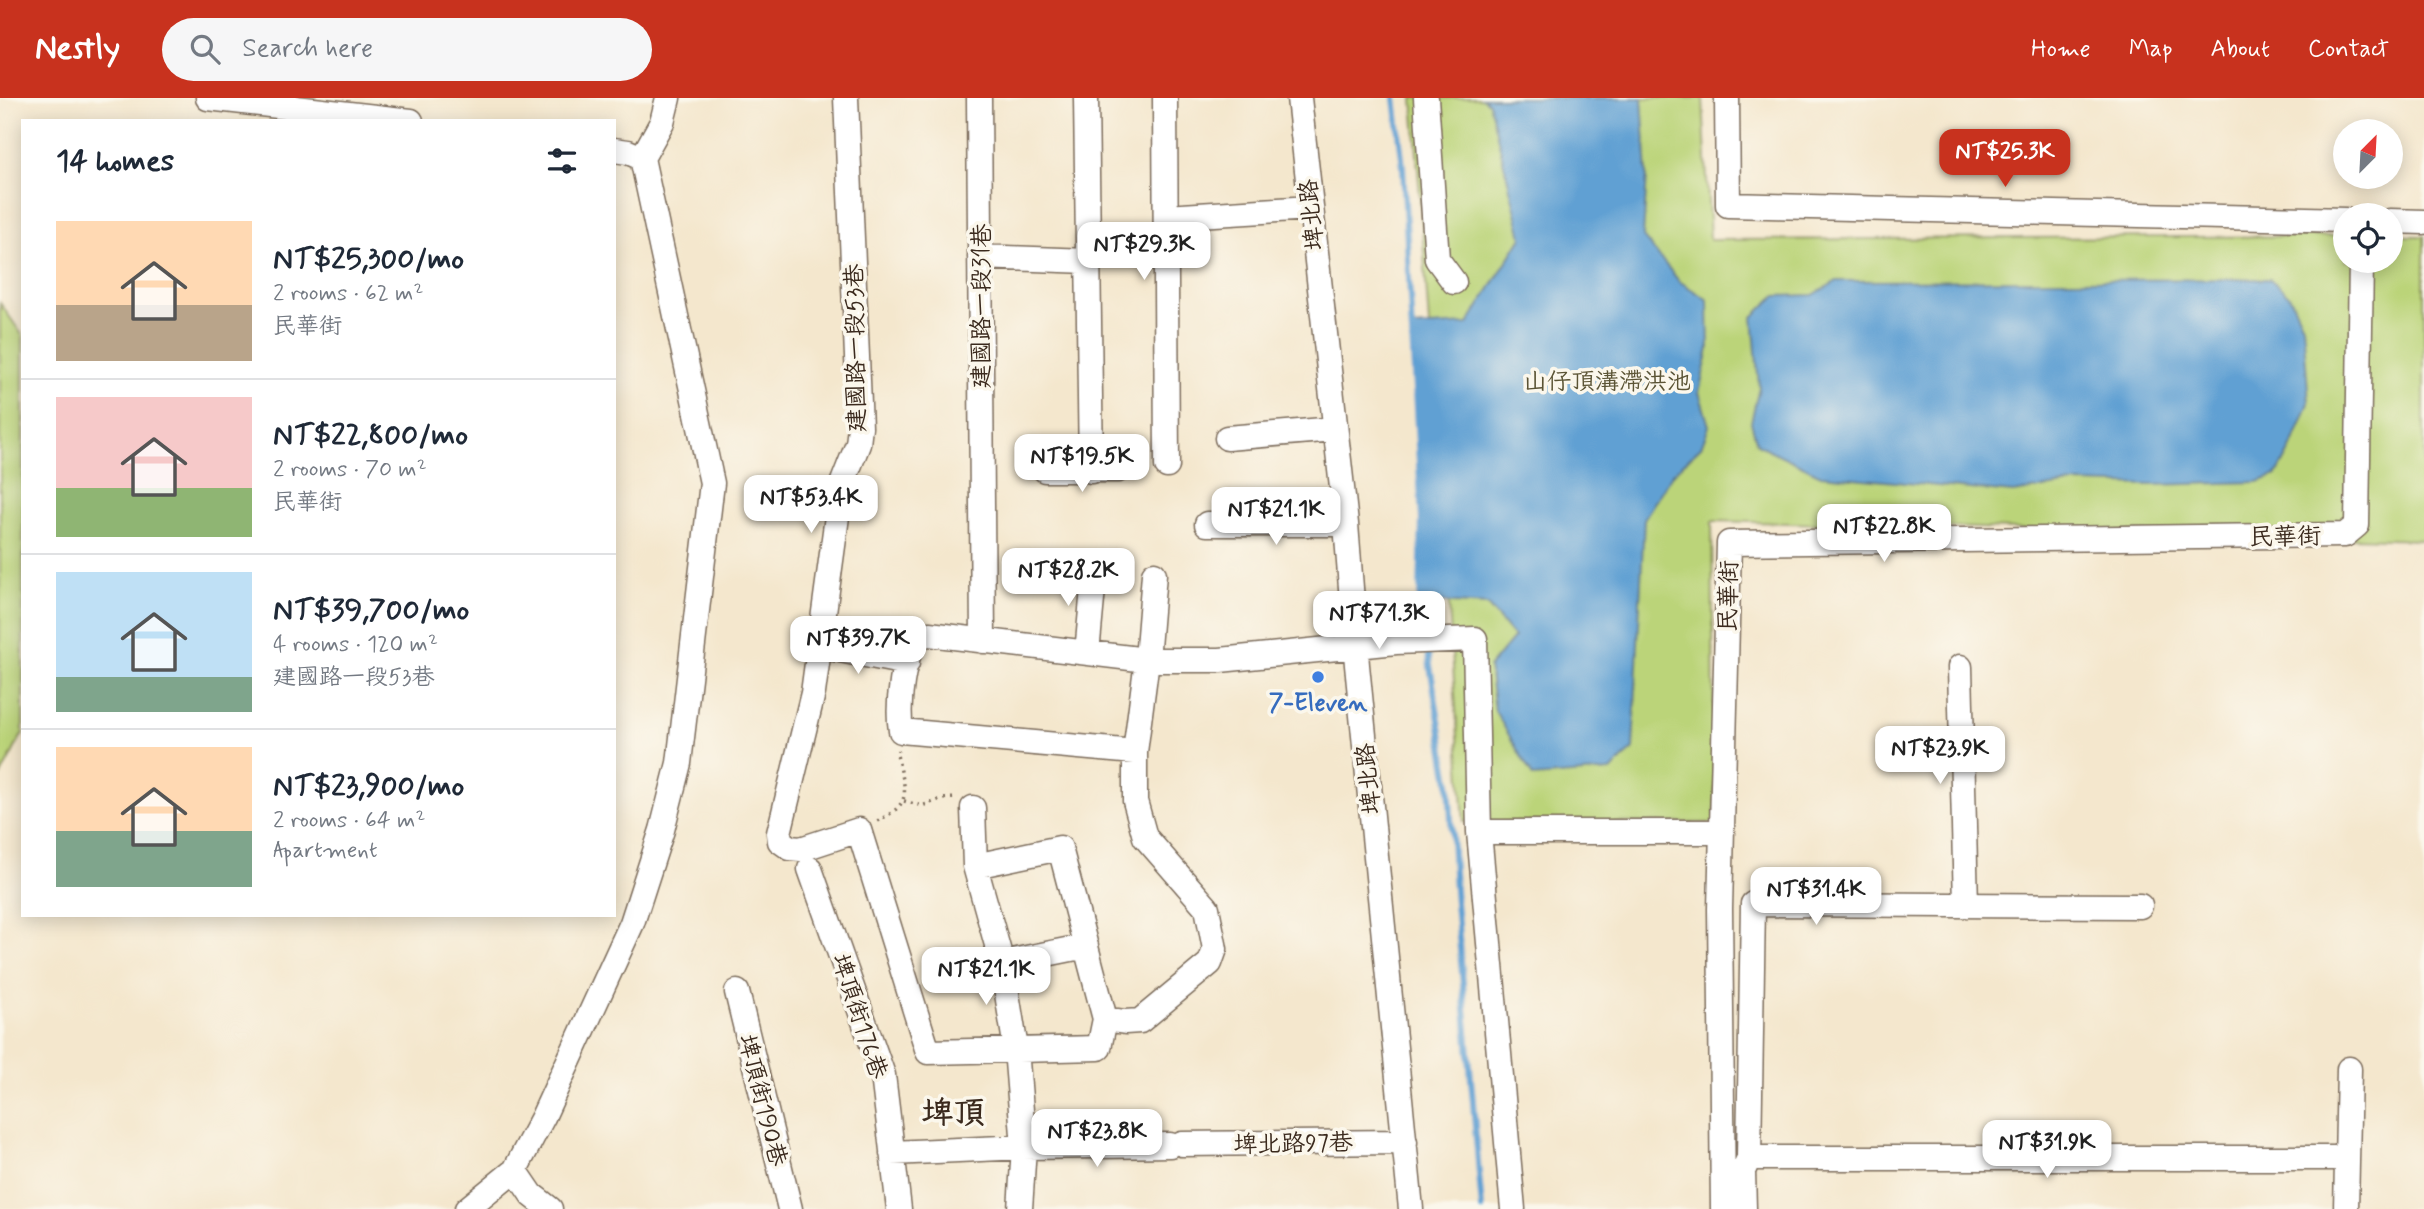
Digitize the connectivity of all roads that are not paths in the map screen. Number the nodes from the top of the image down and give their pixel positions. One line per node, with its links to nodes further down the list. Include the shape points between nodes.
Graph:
1 (208, 98): 10 (street)
2 (668, 98): 12 (street, via 662,122)
3 (846, 98): 33 (street, 建國路一段53巷, via 860,427 841,488)
4 (979, 98): 18 (street, 建國路一段31巷)
5 (1086, 98): 19 (street)
6 (1166, 98): 14 (street)
7 (1299, 98): 13 (street, 埤北路)
8 (1426, 98): 21 (street, via 1437,259)
9 (1727, 98): 15 (street, via 1728,205)
10 (393, 119)
11 (616, 150): 12 (street)
12 (642, 158): 58 (street, via 712,482 679,763 632,923)
13 (1310, 208): 14 (street); 22 (street, 埤北路)
14 (1166, 217): 24 (street)
15 (2333, 220)
16 (2403, 221): 17 (street)
17 (2424, 222)
18 (980, 257): 19 (street); 32 (street, 建國路一段31巷)
19 (1088, 261): 27 (street)
20 (2361, 273): 42 (street, 民華街, via 2357,525 2345,535 1729,543)
21 (1454, 282)
22 (1335, 429): 23 (street); 29 (street, 埤北路)
23 (1227, 438)
24 (1167, 466)
25 (1045, 470): 27 (street)
26 (1118, 470): 27 (street)
27 (1091, 471)
28 (1207, 524): 29 (street)
29 (1346, 524): 34 (street, 埤北路)
30 (1094, 567): 35 (street)
31 (1154, 574): 36 (street)
32 (983, 641): 35 (street); 37 (street, via 919,636)
33 (819, 646): 37 (street); 51 (street, 建國路一段53巷, via 780,841 801,849 859,830 928,1052)
34 (1355, 646): 36 (street, via 1220,660); 41 (street, via 1475,639); 53 (street, 埤北路)
35 (1087, 653): 36 (street)
36 (1147, 660): 39 (street)
37 (906, 663): 39 (street, via 901,731)
38 (1960, 667): 45 (street)
39 (1135, 752): 50 (street, via 1135,801 1145,837 1207,908 1215,949 1210,963 1140,1021)
40 (973, 808): 43 (street)
41 (1479, 832): 42 (street); 65 (street)
42 (1722, 832): 66 (street, 民華街)
43 (975, 866): 47 (street, via 1060,848); 48 (street)
44 (810, 869): 55 (street, 埤頂街176巷, via 883,1075)
45 (1966, 905): 46 (street); 56 (street, via 1753,904)
46 (2140, 906)
47 (1086, 946): 48 (street); 50 (street)
48 (1002, 963): 51 (street)
49 (737, 992): 61 (street, 埤頂街190巷)
50 (1105, 1018): 51 (street, via 1099,1048)
51 (1016, 1049): 54 (street)
52 (2348, 1069): 57 (street)
53 (1405, 1142): 54 (street, 埤北路97巷); 64 (street, 埤北路)
54 (1024, 1147): 55 (street, 埤北路97巷); 63 (street)
55 (892, 1153): 62 (street, 埤頂街176巷)
56 (1749, 1157): 57 (street); 67 (street, via 1743,1171)
57 (2346, 1158): 68 (street)
58 (515, 1170): 59 (street); 60 (street, via 532,1195)
59 (467, 1209)
60 (550, 1209)
61 (790, 1209)
62 (899, 1209)
63 (1020, 1209)
64 (1411, 1209)
65 (1513, 1209)
66 (1723, 1209)
67 (1744, 1209)
68 (2346, 1209)

